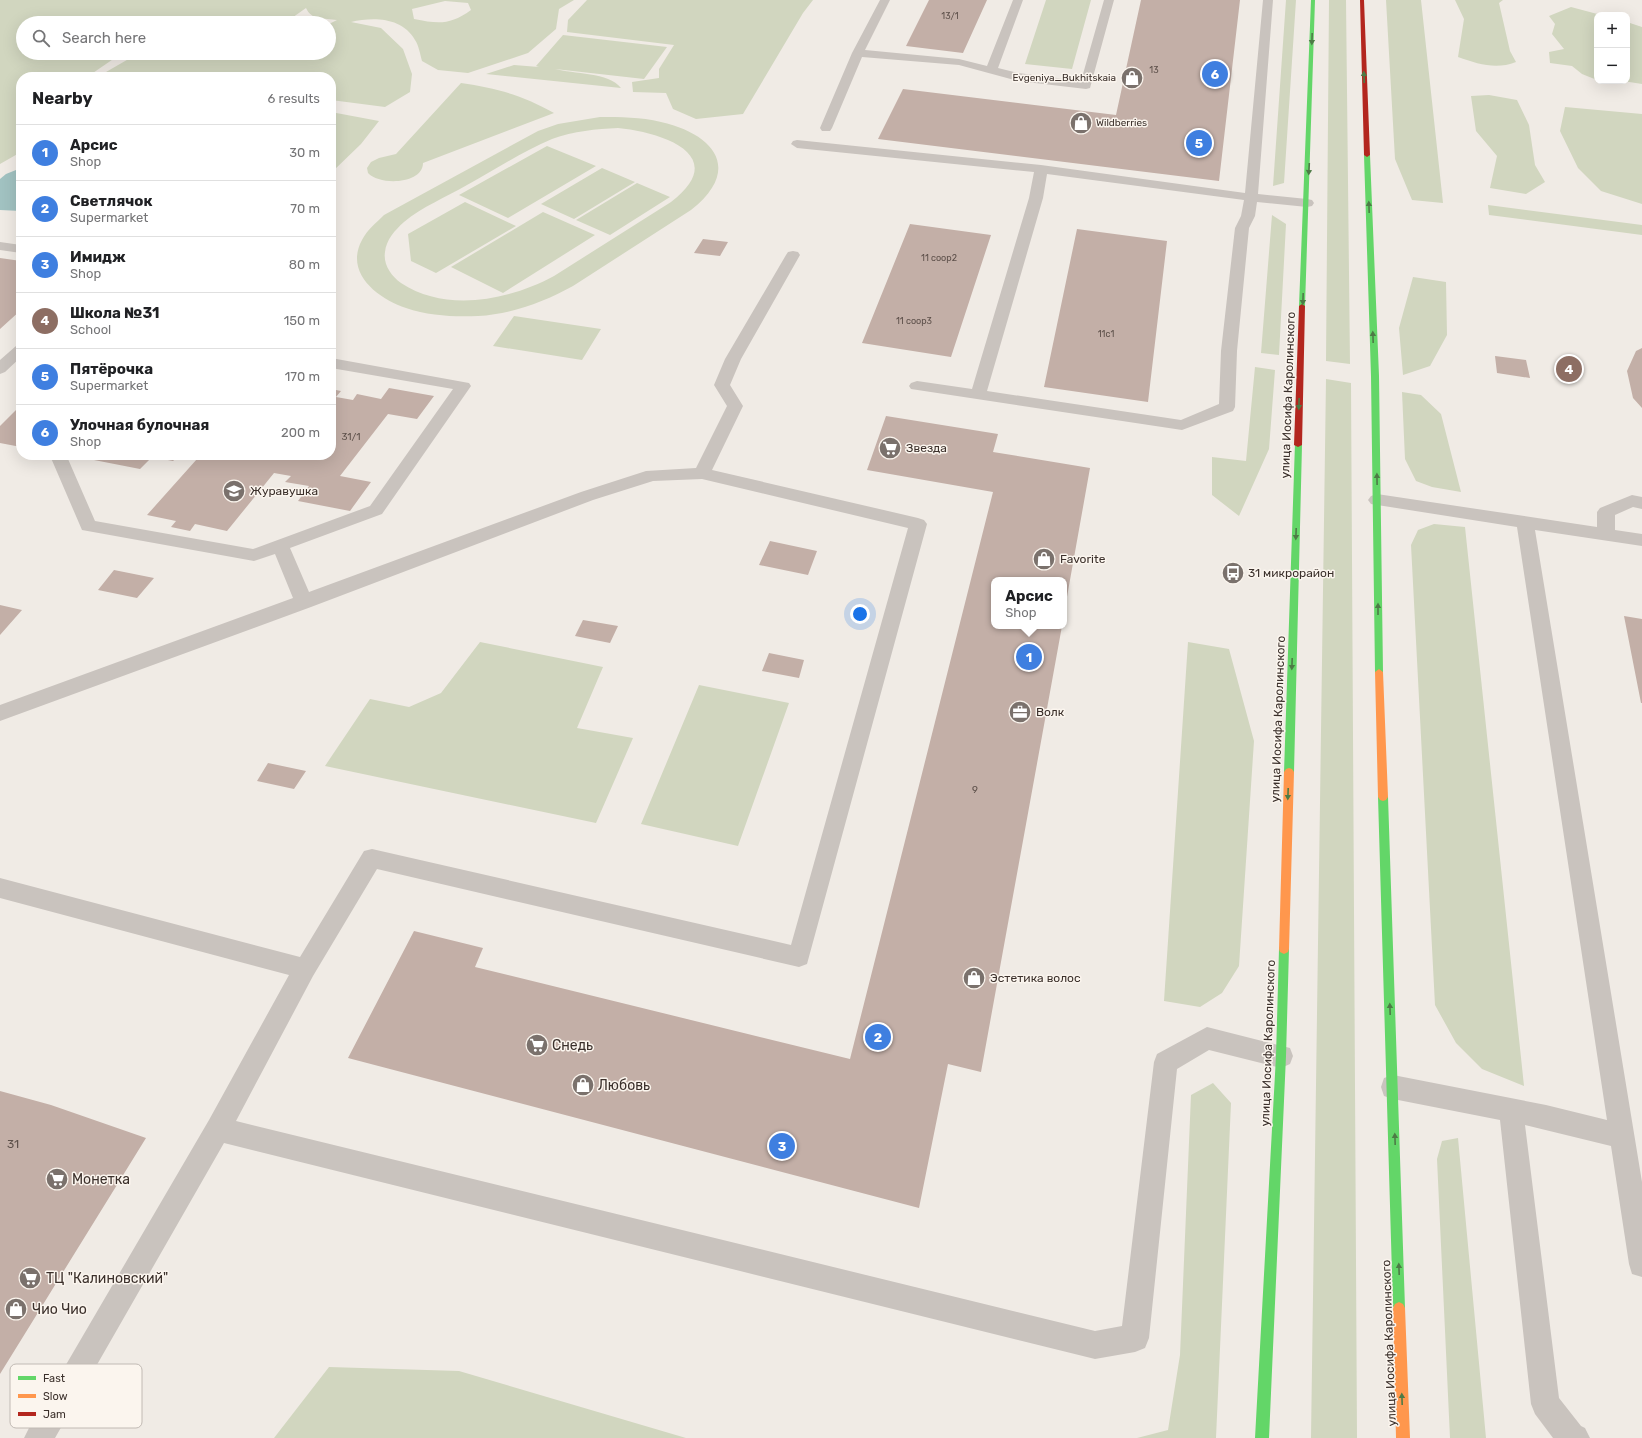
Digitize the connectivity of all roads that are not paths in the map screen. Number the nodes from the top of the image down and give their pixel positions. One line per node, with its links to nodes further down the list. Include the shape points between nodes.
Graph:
1 (885, 0): 7 (lane)
2 (1018, 0): 8 (lane)
3 (1109, 0): 8 (lane, via 1086,84 1018,77)
4 (1268, 0): 12 (lane)
5 (1314, 0): 13 (main road, улица Иосифа Каролинского, one-way to 13)
6 (1362, 0): 24 (main road, улица Иосифа Каролинского, one-way to 6)
7 (858, 52): 8 (lane, via 959,62); 9 (lane)
8 (991, 70)
9 (826, 128)
10 (797, 144): 11 (lane)
11 (1041, 169): 12 (lane); 21 (lane, via 1036,198)
12 (1252, 198): 13 (lane); 21 (lane, via 1242,228 1229,351 1227,406 1182,425)
13 (1307, 203): 34 (main road, улица Иосифа Каролинского, one-way to 34)
14 (0, 246): 15 (lane)
15 (16, 249)
16 (793, 256): 23 (lane, via 733,359 722,384 735,406)
17 (16, 354): 19 (lane)
18 (336, 364): 29 (lane, via 463,386 376,510)
19 (0, 369)
20 (917, 386): 21 (lane)
21 (978, 394)
22 (60, 460): 29 (lane, via 88,526 254,555)
23 (702, 473): 30 (lane, via 652,475 587,496); 33 (lane, via 918,524 799,957 372,858)
24 (1378, 500): 26 (lane); 35 (main road, улица Иосифа Каролинского, one-way to 24, via 1378,648)
25 (1642, 503): 27 (lane, via 1632,501 1606,512)
26 (1525, 523): 27 (lane); 38 (lane)
27 (1606, 535): 28 (lane)
28 (1642, 540)
29 (280, 546): 30 (lane)
30 (304, 602): 31 (lane)
31 (0, 713)
32 (0, 888): 33 (lane)
33 (305, 969): 37 (lane)
34 (1281, 1056): 37 (lane, via 1207,1038 1166,1062 1135,1338 1095,1345); 43 (main road, улица Иосифа Каролинского)
35 (1393, 1087): 36 (lane); 44 (main road, улица Иосифа Каролинского, one-way to 35)
36 (1511, 1110): 38 (lane); 45 (lane, via 1545,1404 1571,1437)
37 (218, 1129): 40 (lane)
38 (1622, 1136): 39 (lane)
39 (1642, 1264)
40 (82, 1364)
41 (45, 1428): 42 (lane)
42 (39, 1438)
43 (1262, 1438)
44 (1403, 1438)
45 (1575, 1438)

